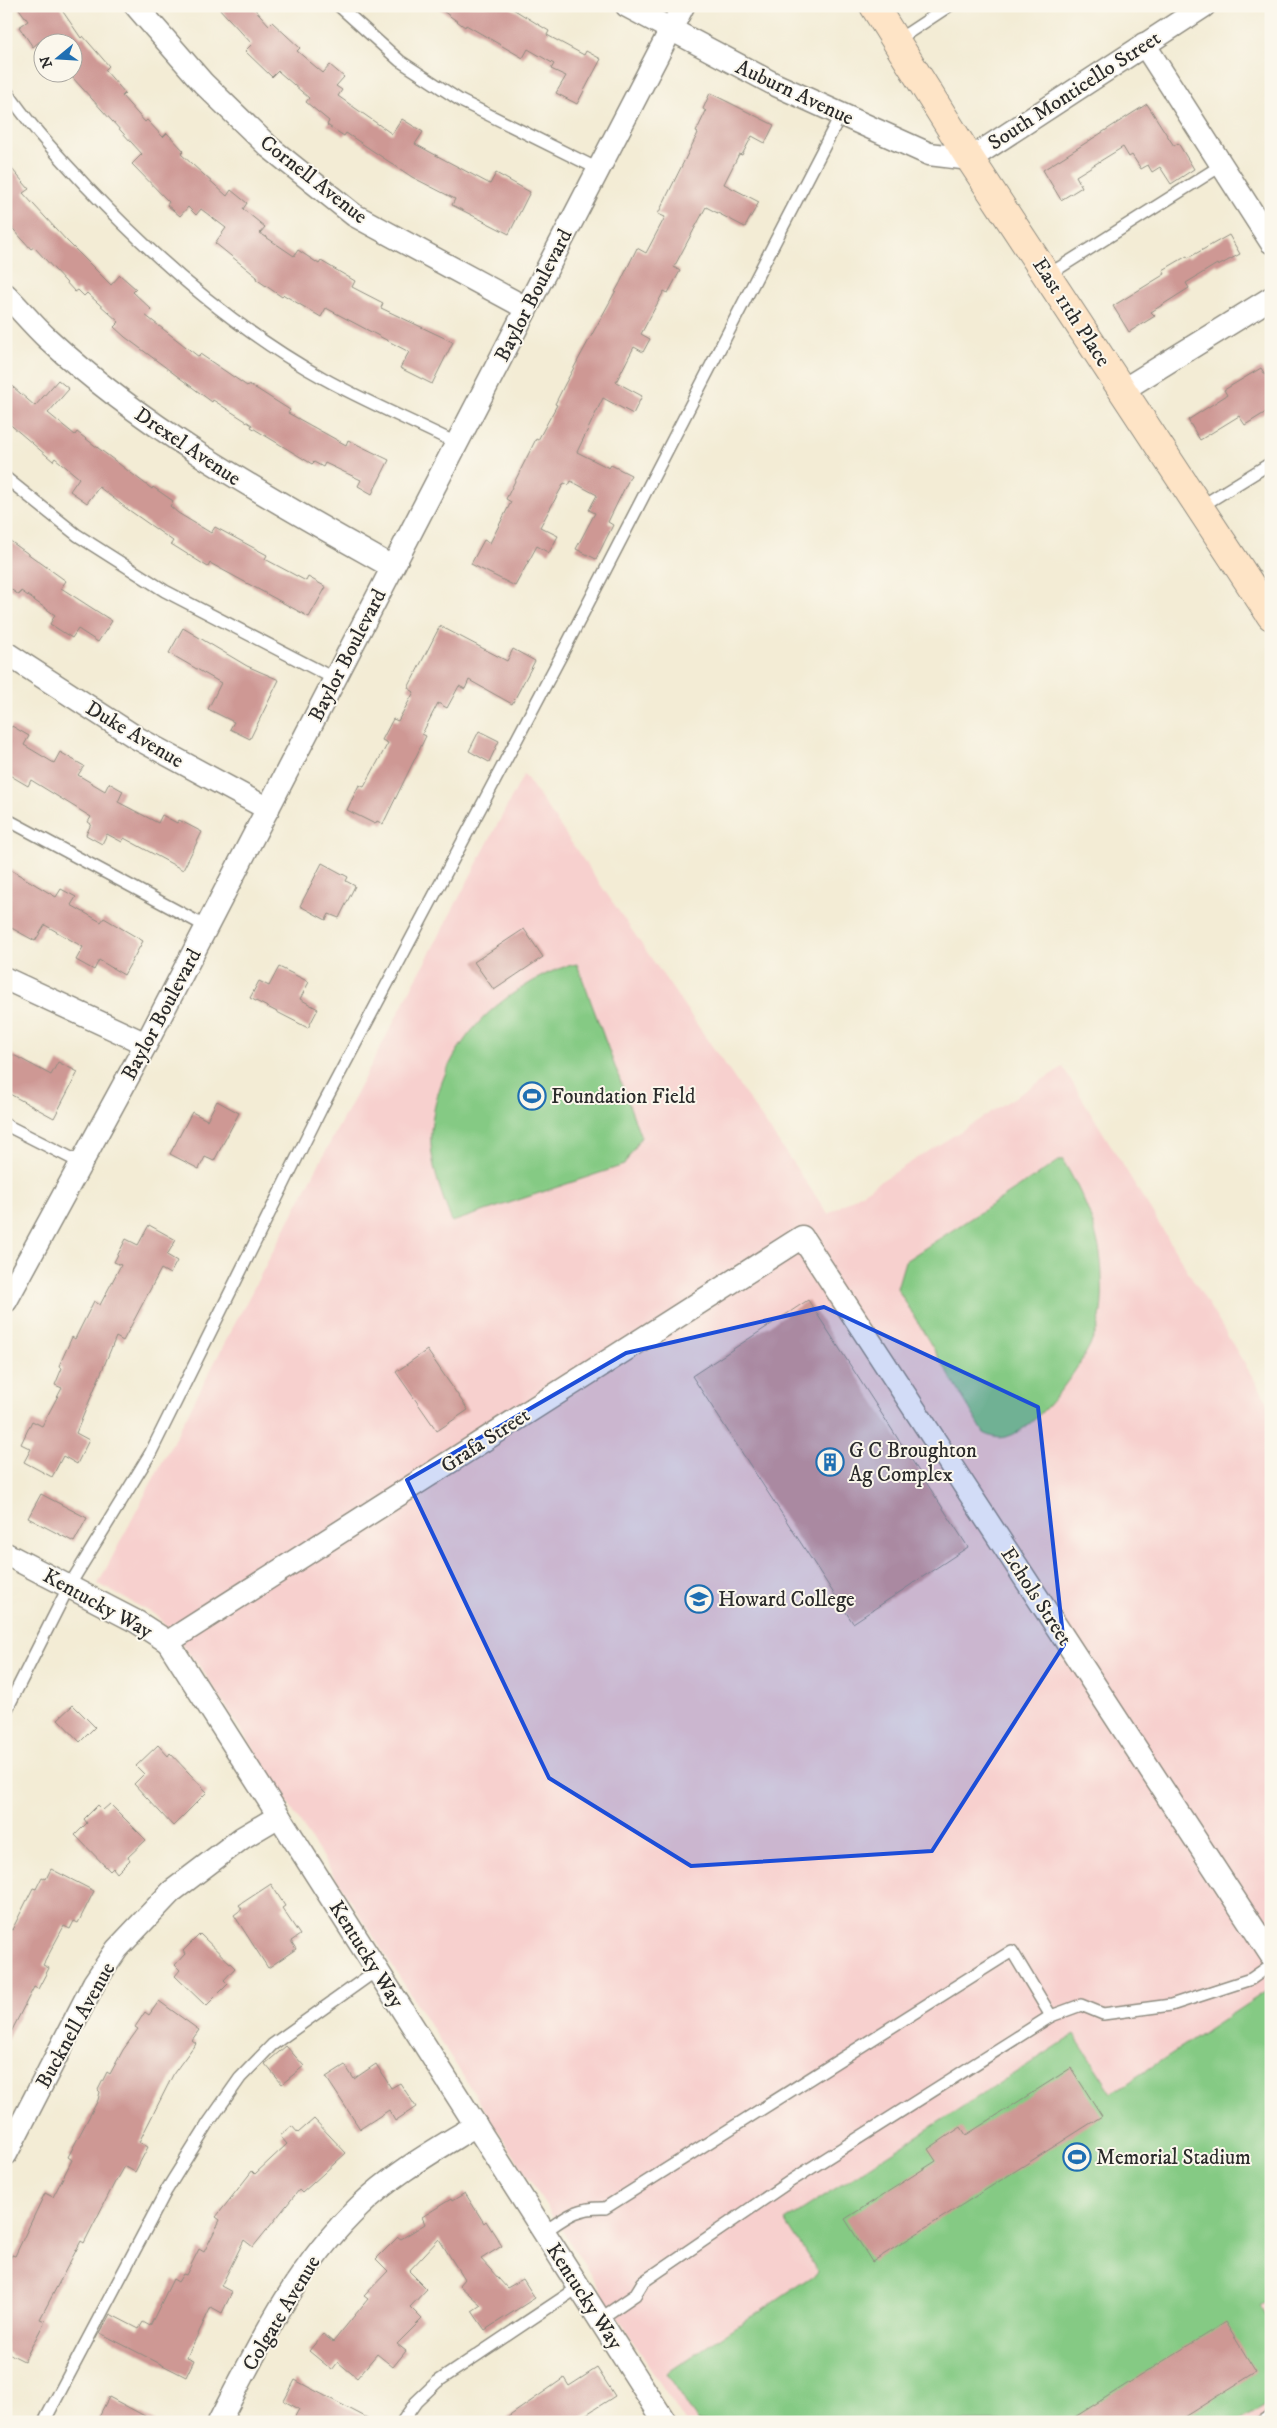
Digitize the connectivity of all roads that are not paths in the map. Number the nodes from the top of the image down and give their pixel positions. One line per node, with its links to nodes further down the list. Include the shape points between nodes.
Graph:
1 (136, 6): 20 (street, Cornell Avenue, via 203,83 269,147 354,215)
2 (339, 6): 15 (lane, via 400,61 461,101)
3 (627, 6): 8 (street, Auburn Avenue)
4 (683, 6): 8 (street, Baylor Boulevard)
5 (874, 6): 9 (street, East 11th Place)
6 (949, 6): 9 (lane)
7 (1204, 6): 10 (street, South Monticello Street)
8 (670, 31): 12 (street, Auburn Avenue); 15 (street, Baylor Boulevard)
9 (896, 41): 13 (street, East 11th Place)
10 (1144, 44): 13 (street, South Monticello Street); 14 (street)
11 (6, 90): 22 (lane, via 16,106 80,179 189,285 252,334 324,378)
12 (841, 114): 13 (street, Auburn Avenue, via 930,154); 40 (lane, via 626,532 322,1107 150,1454)
13 (970, 159): 17 (street, East 11th Place)
14 (1222, 165): 16 (street); 17 (lane)
15 (598, 169): 20 (street, Baylor Boulevard)
16 (1271, 242)
17 (1048, 275): 21 (street, East 11th Place)
18 (6, 295): 26 (street, Drexel Avenue, via 48,339 134,410 249,487)
19 (1271, 298): 21 (street)
20 (526, 308): 22 (street, Baylor Boulevard)
21 (1123, 390): 25 (street, East 11th Place)
22 (456, 443): 26 (street, Baylor Boulevard)
23 (1271, 463): 25 (lane)
24 (6, 478): 29 (lane, via 77,535 164,591)
25 (1200, 508): 27 (street, East 11th Place)
26 (392, 566): 29 (street, Baylor Boulevard)
27 (1271, 616)
28 (6, 653): 30 (street, Duke Avenue, via 137,738)
29 (335, 679): 30 (street, Baylor Boulevard)
30 (268, 809): 32 (street, Baylor Boulevard)
31 (6, 819): 32 (lane)
32 (207, 927): 34 (street, Baylor Boulevard)
33 (6, 979): 34 (street)
34 (146, 1044): 36 (street, Baylor Boulevard)
35 (6, 1125): 36 (lane)
36 (81, 1163): 38 (street, Baylor Boulevard)
37 (802, 1237): 41 (street, Grafa Street); 44 (street, Echols Street)
38 (6, 1301)
39 (6, 1554): 40 (street, Kentucky Way)
40 (69, 1586): 41 (street, Kentucky Way); 42 (lane)
41 (168, 1642): 43 (street, Kentucky Way)
42 (6, 1711)
43 (279, 1816): 46 (street, Kentucky Way); 49 (street, Bucknell Avenue, via 242,1838 171,1892 117,1949 94,1983)
44 (1271, 1955)
45 (1271, 1965): 47 (lane, via 1251,1979 1171,2005 1103,2014 1081,2005)
46 (377, 1970): 48 (street, Kentucky Way); 53 (lane, via 272,2045 240,2078 166,2191)
47 (1051, 2016): 50 (lane, via 1012,1951 605,2208 572,2212); 52 (lane, via 788,2182 643,2282 635,2295)
48 (476, 2126): 50 (street, Kentucky Way); 54 (street, Colgate Avenue, via 409,2167 361,2205 318,2251 278,2309)
49 (6, 2154)
50 (544, 2232): 51 (street, Kentucky Way)
51 (579, 2287): 52 (street, Kentucky Way); 55 (lane, via 437,2382 416,2402)
52 (600, 2319): 56 (street, Kentucky Way)
53 (44, 2422)
54 (219, 2422)
55 (402, 2422)
56 (665, 2422)

